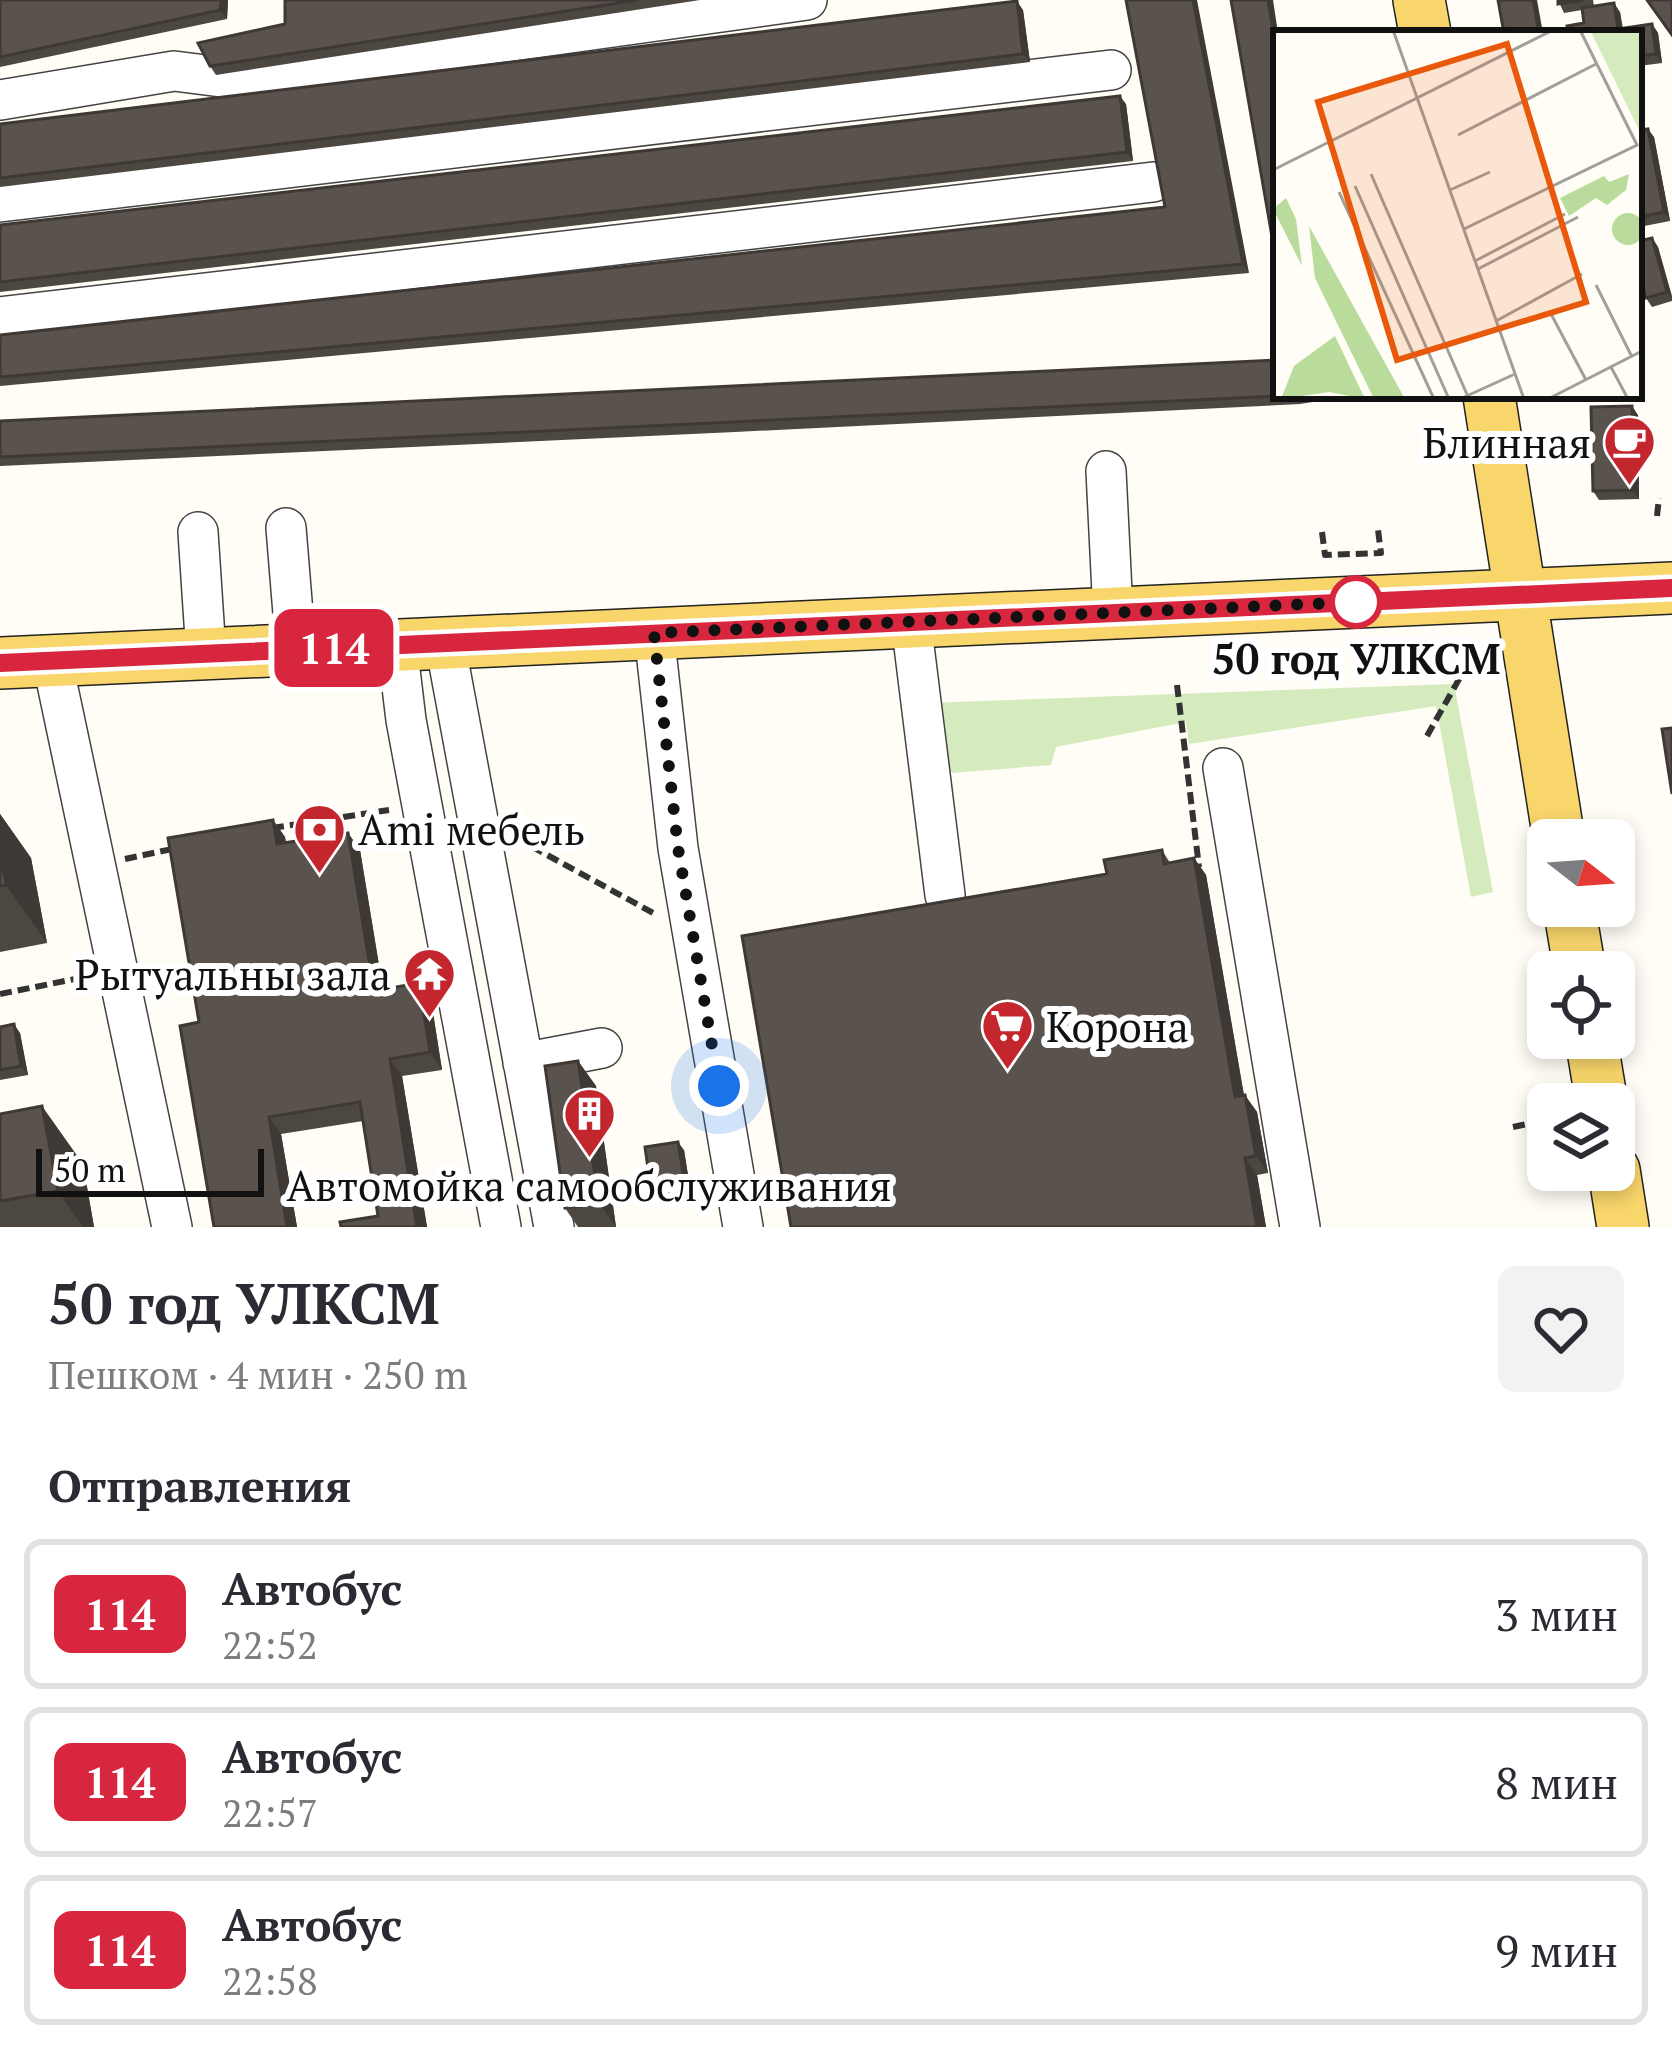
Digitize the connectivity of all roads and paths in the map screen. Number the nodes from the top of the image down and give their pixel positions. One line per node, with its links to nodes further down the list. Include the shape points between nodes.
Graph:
1 (807, 0): 5 (lane, via 237,80 174,70)
2 (1419, 0): 3 (main road)
3 (1424, 30)
4 (1111, 70): 7 (lane)
5 (0, 100)
6 (1153, 182): 8 (lane)
7 (0, 202)
8 (0, 317)
9 (1490, 399): 18 (main road)
10 (1106, 471): 19 (lane)
11 (1659, 499): 12 (path)
12 (1657, 516)
13 (286, 528): 23 (lane)
14 (1378, 530): 16 (path, via 1381,553 1325,555)
15 (199, 532): 24 (lane)
16 (1322, 532)
17 (1672, 588): 18 (main road)
18 (1522, 594): 19 (main road); 30 (main road)
19 (1113, 613): 20 (main road)
20 (910, 622): 21 (main road); 31 (lane)
21 (654, 633): 22 (main road); 42 (lane, via 678,848)
22 (421, 644): 23 (main road); 35 (lane); 40 (lane, via 406,720)
23 (296, 650): 24 (main road)
24 (206, 653): 25 (main road)
25 (52, 660): 26 (main road); 32 (lane)
26 (0, 663)
27 (1463, 671): 28 (path)
28 (1427, 736)
29 (1223, 767): 43 (lane)
30 (1555, 819)
31 (945, 895)
32 (116, 971): 33 (path); 39 (lane)
33 (0, 994)
34 (602, 1048): 35 (lane)
35 (523, 1063): 41 (lane)
36 (1527, 1124): 37 (path)
37 (1513, 1127)
38 (1617, 1191): 44 (main road)
39 (172, 1227)
40 (501, 1227)
41 (554, 1227)
42 (743, 1227)
43 (1300, 1227)
44 (1623, 1227)

